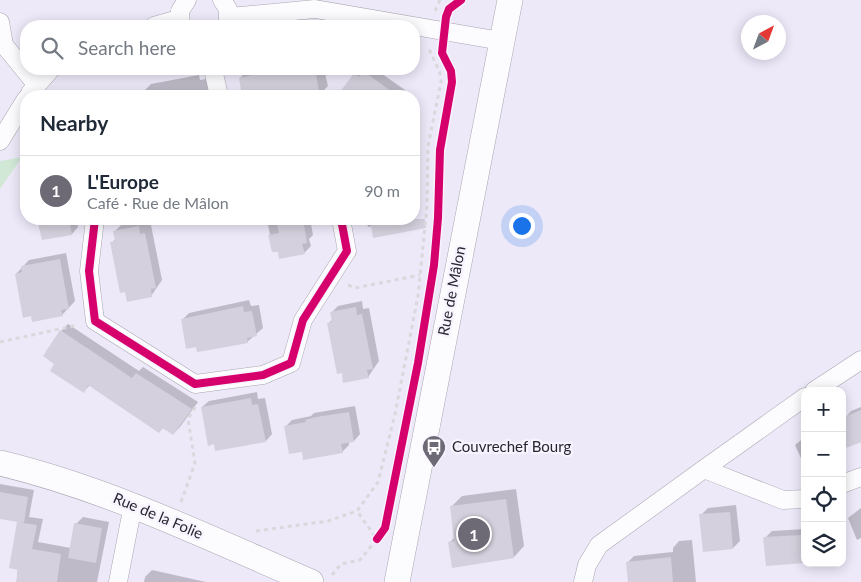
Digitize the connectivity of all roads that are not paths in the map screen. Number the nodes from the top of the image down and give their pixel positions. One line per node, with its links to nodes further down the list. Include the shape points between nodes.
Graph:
1 (187, 0): 4 (street, via 180,11)
2 (222, 0): 5 (street, via 228,9)
3 (510, 0): 10 (main road, Rue de Mâlon)
4 (180, 20)
5 (229, 20)
6 (242, 20): 7 (street, via 315,9)
7 (383, 20)
8 (0, 22): 11 (street, via 4,46)
9 (420, 26): 10 (street)
10 (501, 41): 33 (main road, Rue de Mâlon)
11 (20, 75)
12 (20, 75): 15 (street)
13 (46, 75): 16 (street)
14 (214, 75): 17 (street)
15 (28, 90)
16 (33, 90)
17 (218, 90)
18 (20, 109): 19 (street)
19 (0, 141)
20 (94, 225): 21 (street, via 89,271 95,321 195,384 263,375 291,363 303,320 347,251)
21 (342, 225)
22 (861, 360): 23 (street)
23 (820, 387)
24 (801, 400): 26 (street)
25 (0, 463): 30 (main road, Rue de la Folie, via 53,475)
26 (704, 469): 29 (street, via 783,500); 34 (street, via 599,545 587,565)
27 (861, 477): 28 (street)
28 (846, 483)
29 (801, 499)
30 (133, 505): 31 (street); 32 (main road, Rue de la Folie)
31 (118, 582)
32 (311, 582)
33 (397, 582)
34 (583, 582)

